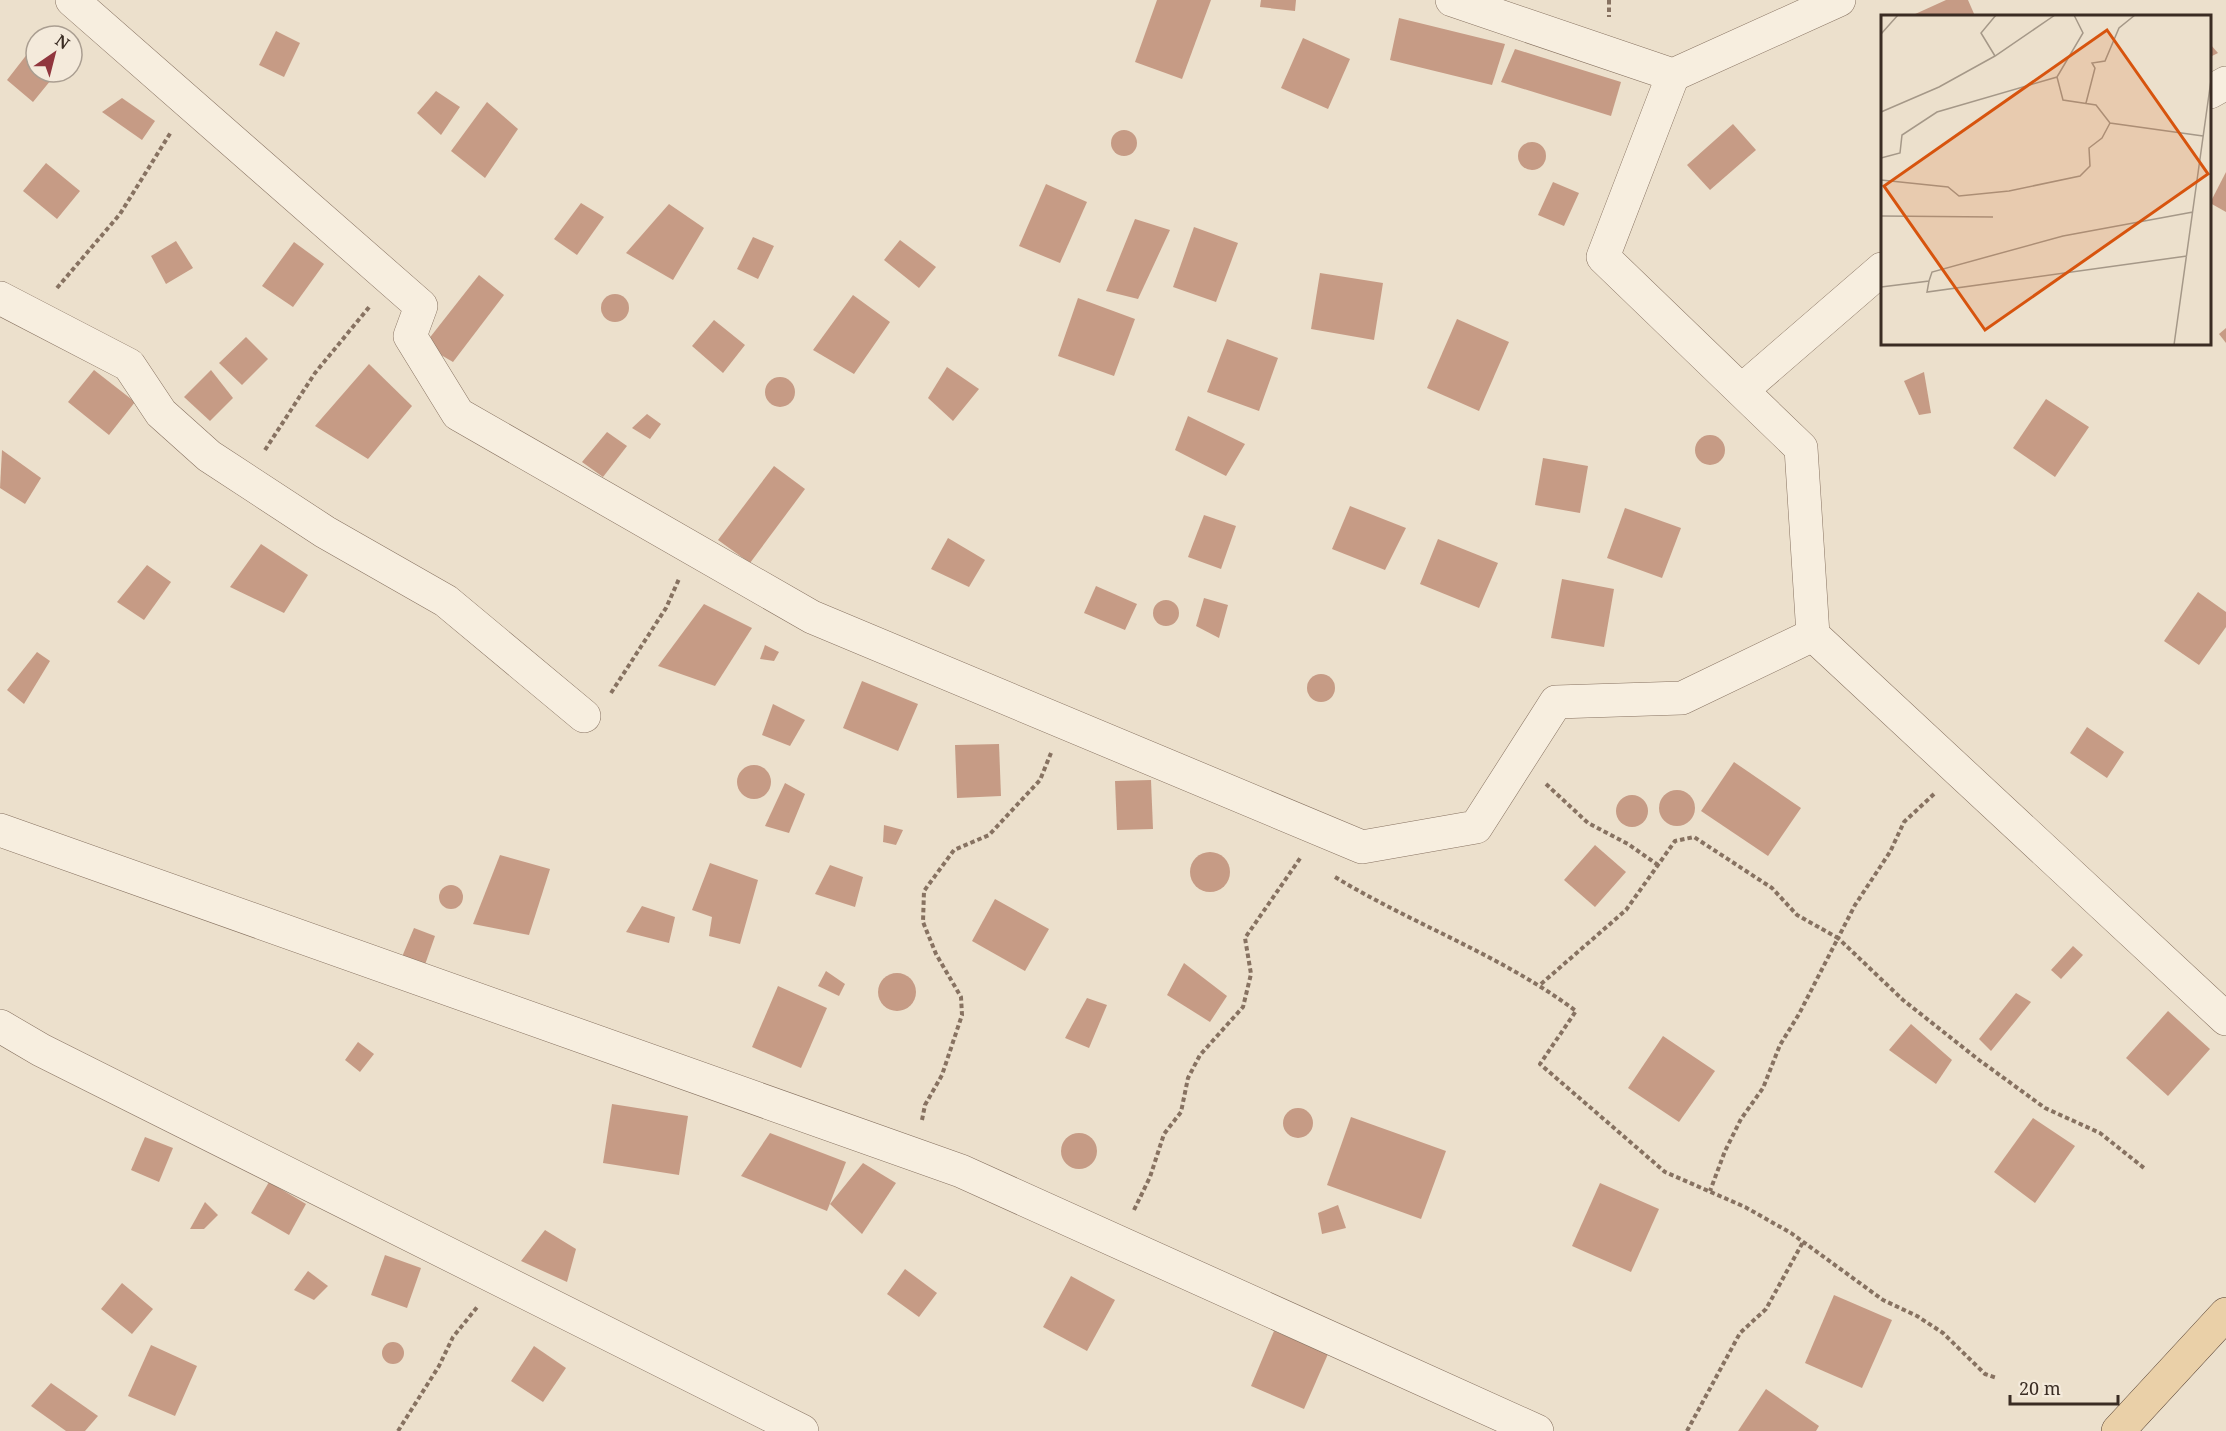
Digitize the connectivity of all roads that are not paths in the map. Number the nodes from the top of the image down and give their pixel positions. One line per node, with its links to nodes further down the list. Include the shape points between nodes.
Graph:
1 (72, 0): 10 (street, via 421,306 410,336 458,414 812,617 1362,847 1476,827 1556,702 1682,698)
2 (1452, 0): 4 (street)
3 (1839, 0): 4 (street)
4 (1673, 75): 9 (street, via 1603,257)
5 (2226, 83): 6 (street)
6 (2211, 91)
7 (1881, 270): 9 (street)
8 (0, 298): 11 (street, via 129,365 161,413 209,456 325,532 446,601)
9 (1742, 390): 10 (street, via 1801,448)
10 (1813, 635): 13 (street)
11 (596, 709)
12 (0, 830): 17 (street, via 961,1171)
13 (2226, 1019)
14 (0, 1026): 16 (street)
15 (2226, 1314): 18 (main road)
16 (802, 1431)
17 (1537, 1431)
18 (2118, 1431)

